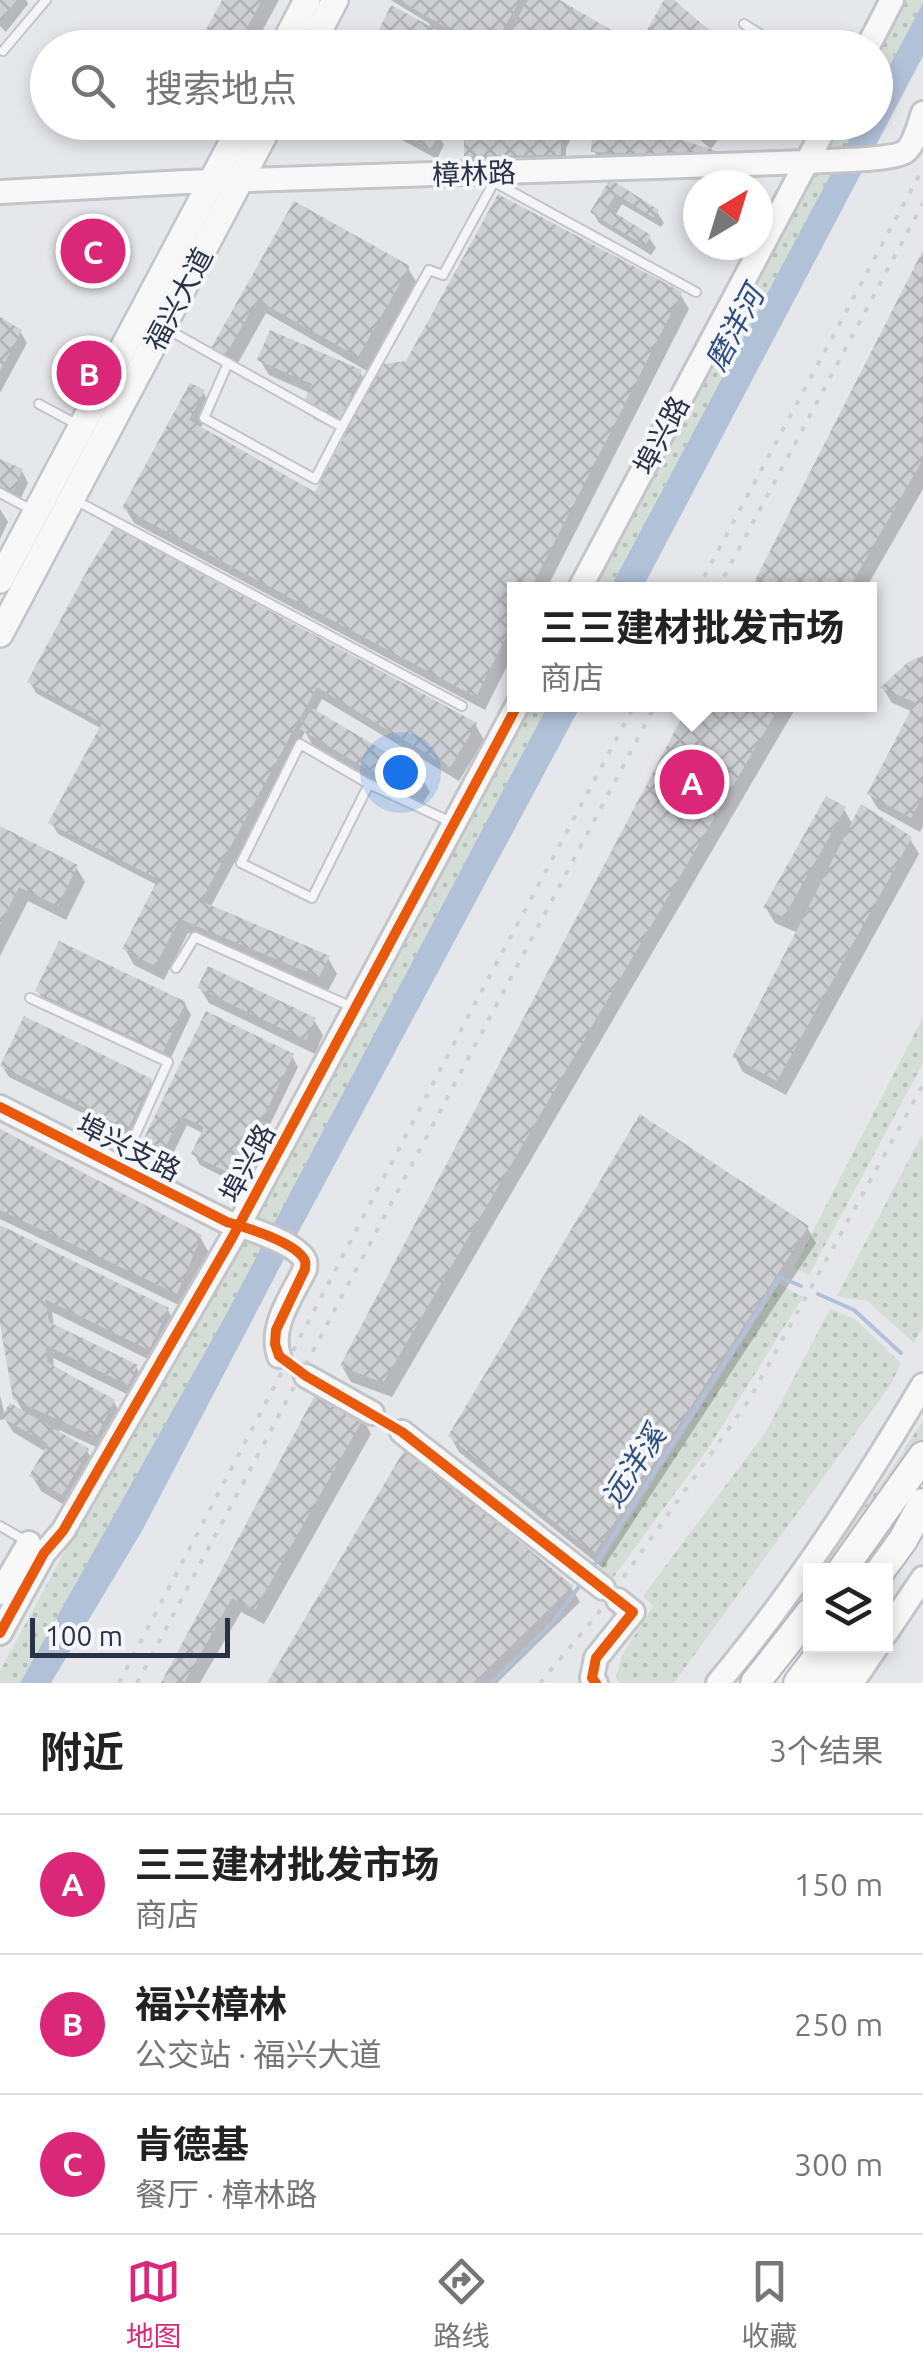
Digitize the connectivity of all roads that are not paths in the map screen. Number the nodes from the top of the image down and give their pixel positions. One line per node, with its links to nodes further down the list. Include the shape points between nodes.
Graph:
1 (46, 0): 10 (lane)
2 (307, 0): 6 (main road)
3 (334, 0): 7 (main road)
4 (892, 0): 9 (street)
5 (744, 24): 8 (lane)
6 (291, 30)
7 (319, 30)
8 (754, 30)
9 (876, 30)
10 (4, 51)
11 (923, 113): 15 (street, 樟林路, via 903,153)
12 (233, 140): 16 (main road, 福兴大道)
13 (262, 140): 17 (main road, 福兴大道)
14 (819, 140): 15 (street, 埠兴路)
15 (807, 162): 17 (street, 樟林路); 29 (street, 埠兴路)
16 (212, 182): 17 (street, 樟林路); 18 (street, 樟林路); 23 (main road, 福兴大道)
17 (240, 182): 20 (main road, 福兴大道)
18 (0, 192)
19 (696, 292): 24 (lane, via 494,182 442,275 429,270)
20 (163, 327): 21 (lane); 26 (main road, 福兴大道)
21 (228, 363): 24 (lane); 24 (lane, via 204,418 314,480)
22 (39, 404): 23 (lane)
23 (82, 427): 27 (main road, 福兴大道)
24 (342, 427)
25 (0, 492): 27 (lane)
26 (71, 498): 30 (main road, 福兴大道); 31 (lane)
27 (36, 512): 28 (main road, 福兴大道)
28 (0, 580)
29 (583, 582)
30 (0, 634)
31 (462, 706)
32 (514, 712): 34 (street, 埠兴路)
33 (368, 784): 33 (lane, via 300,744 241,863 312,898); 34 (lane)
34 (454, 824): 37 (street, 埠兴路)
35 (176, 968): 37 (lane, via 195,937)
36 (30, 998): 39 (lane, via 168,1062)
37 (356, 1009): 40 (street, 埠兴路)
38 (0, 1107): 39 (street, 埠兴支路)
39 (120, 1168): 40 (street, 埠兴支路)
40 (239, 1226): 41 (street, 埠兴支路, via 306,1262 276,1330); 49 (street, 埠兴路, via 63,1531)
41 (278, 1356)
42 (306, 1376): 44 (street)
43 (923, 1385): 61 (street, via 854,1500)
44 (372, 1414)
45 (402, 1432): 60 (street, via 618,1600 596,1658)
46 (923, 1456): 50 (highway)
47 (923, 1503): 51 (highway)
48 (0, 1526): 49 (lane)
49 (36, 1548): 53 (street, 埠兴路); 56 (street, 埠兴路)
50 (847, 1563)
51 (889, 1563)
52 (923, 1578): 55 (street)
53 (0, 1593)
54 (803, 1622): 62 (highway)
55 (893, 1623)
56 (0, 1633)
57 (821, 1653): 63 (highway)
58 (843, 1653): 64 (highway)
59 (872, 1653): 65 (street)
60 (596, 1683)
61 (718, 1683)
62 (755, 1683)
63 (798, 1683)
64 (826, 1683)
65 (852, 1683)

